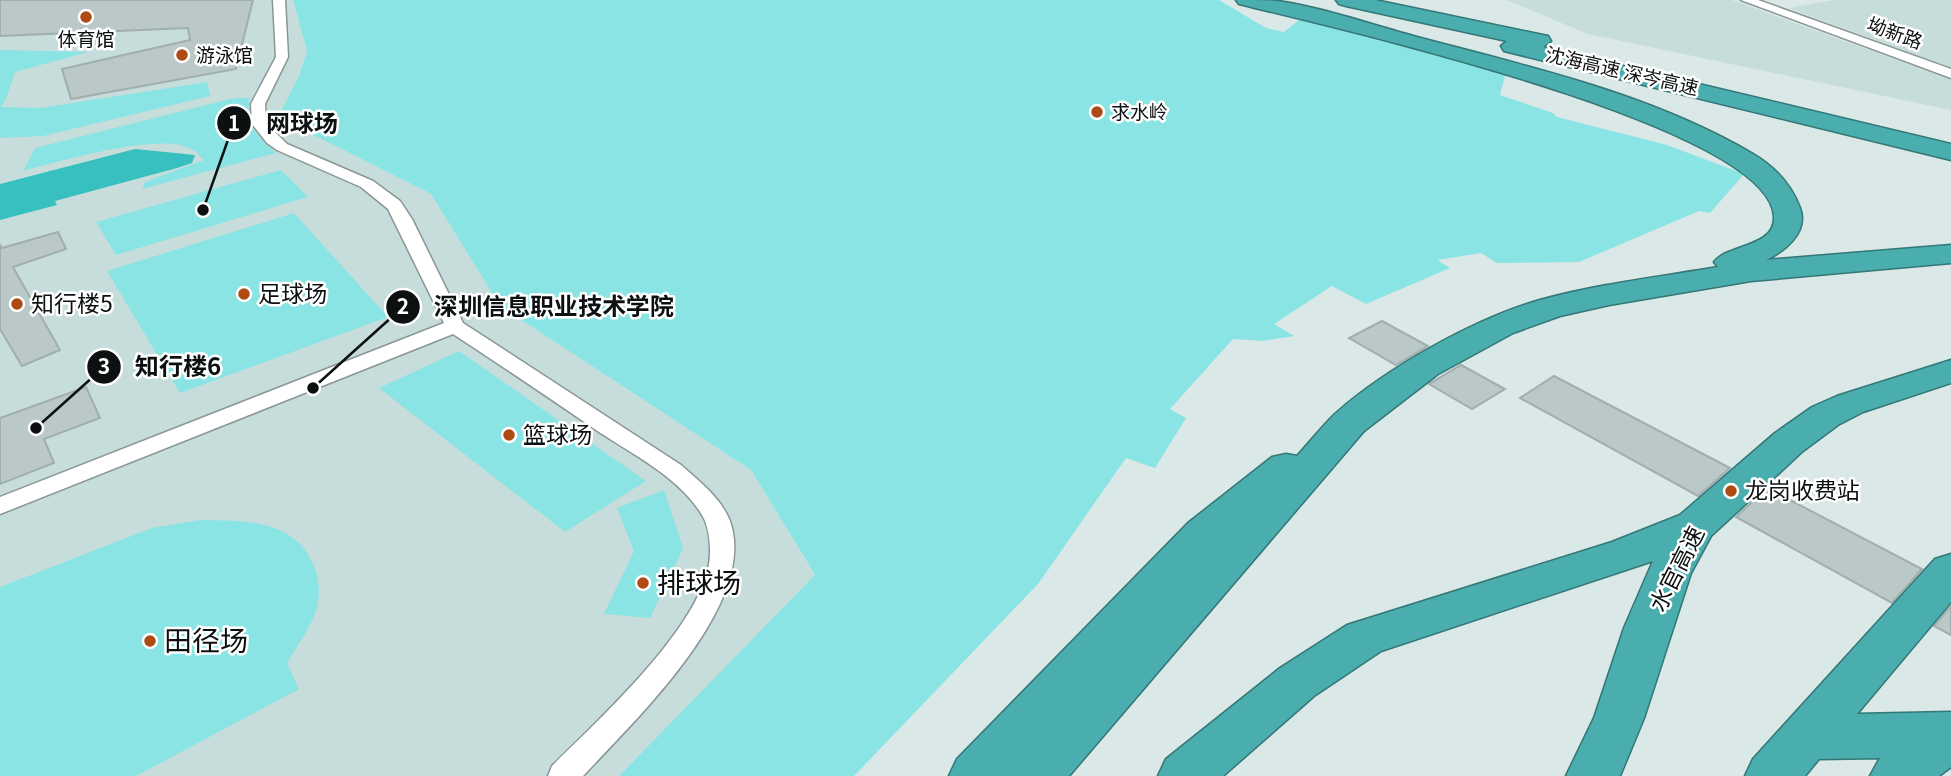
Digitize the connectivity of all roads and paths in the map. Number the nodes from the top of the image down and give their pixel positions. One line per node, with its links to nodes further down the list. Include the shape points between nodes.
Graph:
1 (279, 0): 14 (street, via 282,57 261,96 259,124 282,147 367,184 394,205)
2 (1246, 0): 13 (highway, via 1486,62 1602,98 1741,157 1770,179 1787,200 1789,221 1784,232 1763,250)
3 (1291, 0): 9 (highway, 沈海高速 深岑高速)
4 (1346, 0): 9 (highway, 沈海高速 深岑高速, via 1707,78)
5 (1376, 0): 7 (highway)
6 (1747, 0): 8 (street, 坳新路)
7 (1654, 58)
8 (1951, 74)
9 (1866, 124): 10 (highway, 沈海高速 深岑高速); 11 (highway, 沈海高速 深岑高速)
10 (1951, 139)
11 (1951, 152)
12 (1951, 254): 13 (highway, via 1751,271)
13 (1609, 295): 16 (highway, via 1550,308 1468,342 1425,366)
14 (455, 326): 17 (street); 22 (street, via 673,470 701,495 719,522 724,550 703,614 677,652)
15 (1951, 371): 18 (highway, 水官高速, via 1825,416 1788,442)
16 (1350, 422): 23 (highway, via 1203,534); 24 (highway)
17 (0, 506)
18 (1695, 526): 25 (highway, via 1626,554 1364,638 1297,682); 26 (highway, 水官高速, via 1669,573 1619,718)
19 (1951, 571): 21 (highway)
20 (1951, 736): 21 (highway); 27 (highway)
21 (1791, 759)
22 (563, 776)
23 (976, 776)
24 (1036, 776)
25 (1185, 776)
26 (1593, 776)
27 (1897, 776)

